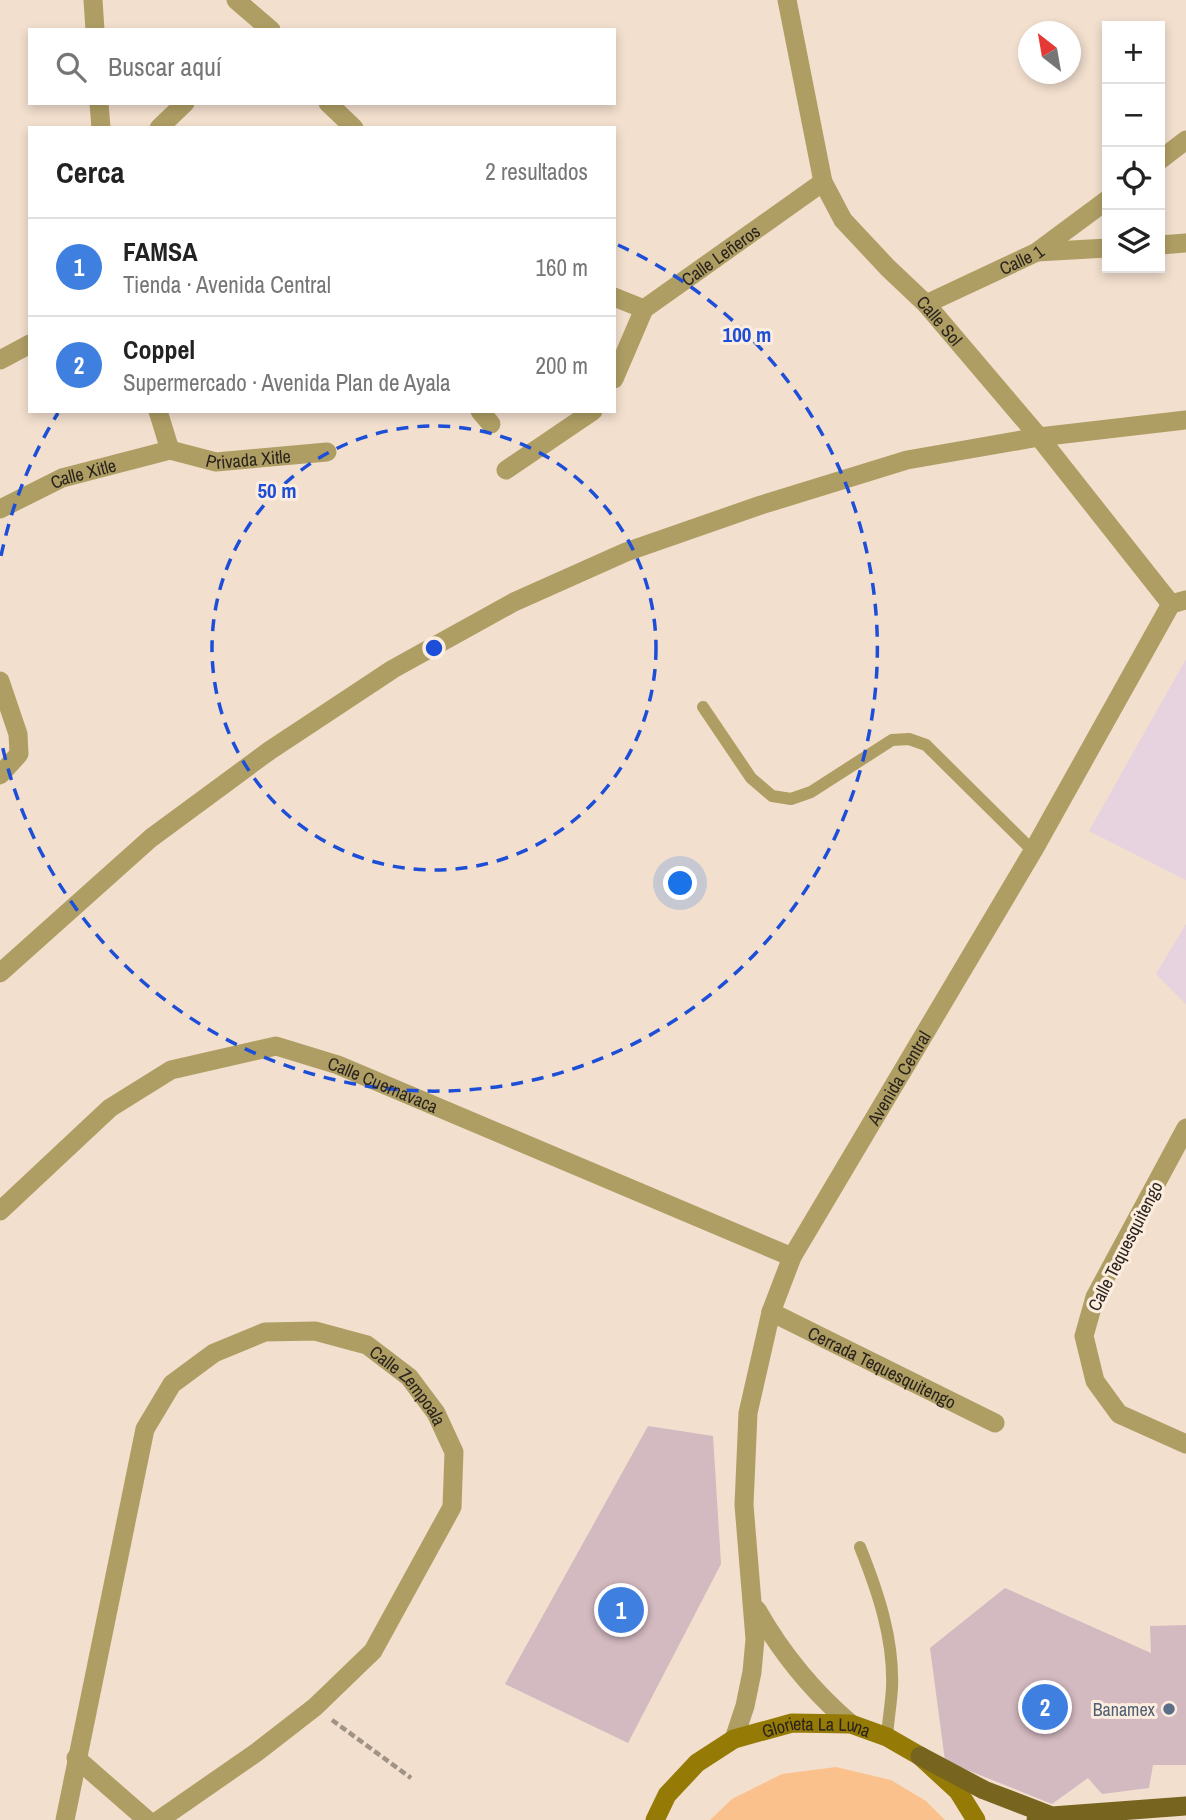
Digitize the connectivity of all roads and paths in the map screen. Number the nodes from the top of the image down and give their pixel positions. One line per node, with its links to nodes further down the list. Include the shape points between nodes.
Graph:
1 (93, 0): 4 (street)
2 (236, 0): 5 (street)
3 (787, 0): 14 (street, Calle Sol)
4 (95, 28)
5 (267, 28)
6 (99, 105): 9 (street)
7 (183, 105): 10 (street)
8 (330, 105): 11 (street)
9 (101, 126)
10 (161, 126)
11 (352, 126)
12 (1186, 140): 13 (street)
13 (1165, 156)
14 (822, 182): 21 (street, Calle Sol, via 843,220); 22 (street, Calle Leñeros)
15 (1102, 204): 19 (street, Calle 1)
16 (1186, 243): 17 (street)
17 (1165, 245)
18 (1102, 248): 19 (street)
19 (1037, 252): 21 (street, Calle 1)
20 (616, 298): 22 (street)
21 (926, 304): 29 (street, Calle Sol)
22 (643, 309): 25 (street)
23 (28, 345): 24 (street)
24 (0, 360)
25 (616, 374)
26 (159, 413): 30 (street)
27 (590, 413): 32 (street)
28 (1186, 420): 29 (street)
29 (1039, 438): 34 (street, Calle Sol); 39 (street, via 907,460 761,505 626,552 514,602 393,669 269,751 151,838)
30 (170, 450): 31 (street, Privada Xitle, via 216,462); 33 (street, Calle Xitle, via 62,478)
31 (327, 452)
32 (506, 470)
33 (0, 509)
34 (1178, 602): 38 (street, Avenida Central)
35 (0, 681): 37 (street, via 18,734 19,754)
36 (703, 707): 38 (lane, via 751,778 772,796 791,799 811,792 892,740 909,738 926,746)
37 (0, 775)
38 (1034, 851): 42 (street, Avenida Central)
39 (0, 973)
40 (1186, 1128): 45 (street, Calle Tequesquitengo, via 1096,1297 1084,1336 1095,1381 1119,1414)
41 (0, 1211): 42 (street, Calle Cuernavaca, via 110,1108 171,1070 276,1046 338,1065)
42 (792, 1257): 43 (street, Avenida Central)
43 (771, 1312): 44 (street, Cerrada Tequesquitengo); 47 (street, Avenida Central, via 747,1413 744,1504)
44 (995, 1423)
45 (1186, 1444)
46 (860, 1547): 50 (lane, via 880,1597 889,1639 892,1687)
47 (754, 1605): 49 (street, Avenida Central, via 794,1667); 51 (street, Avenida Central, via 752,1672)
48 (315, 1707): 53 (street, Calle Zempoala, via 373,1651 452,1507 454,1452 436,1413 409,1377 367,1345 315,1331 265,1332 214,1353 172,1384 145,1429); 54 (path); 59 (street, Calle Zempoala)
49 (851, 1724): 50 (main road, Glorieta La Luna); 51 (main road, Glorieta La Luna, via 792,1723)
50 (887, 1737): 52 (main road, Glorieta La Luna)
51 (734, 1739): 60 (main road, Glorieta La Luna, via 697,1763 667,1795)
52 (920, 1756): 56 (main road); 61 (main road, Glorieta La Luna, via 958,1791)
53 (76, 1758): 57 (street, Calle Zempoala); 58 (street)
54 (411, 1778)
55 (1186, 1806): 56 (main road)
56 (1044, 1818)
57 (65, 1820)
58 (147, 1820)
59 (159, 1820)
60 (655, 1820)
61 (976, 1820)

